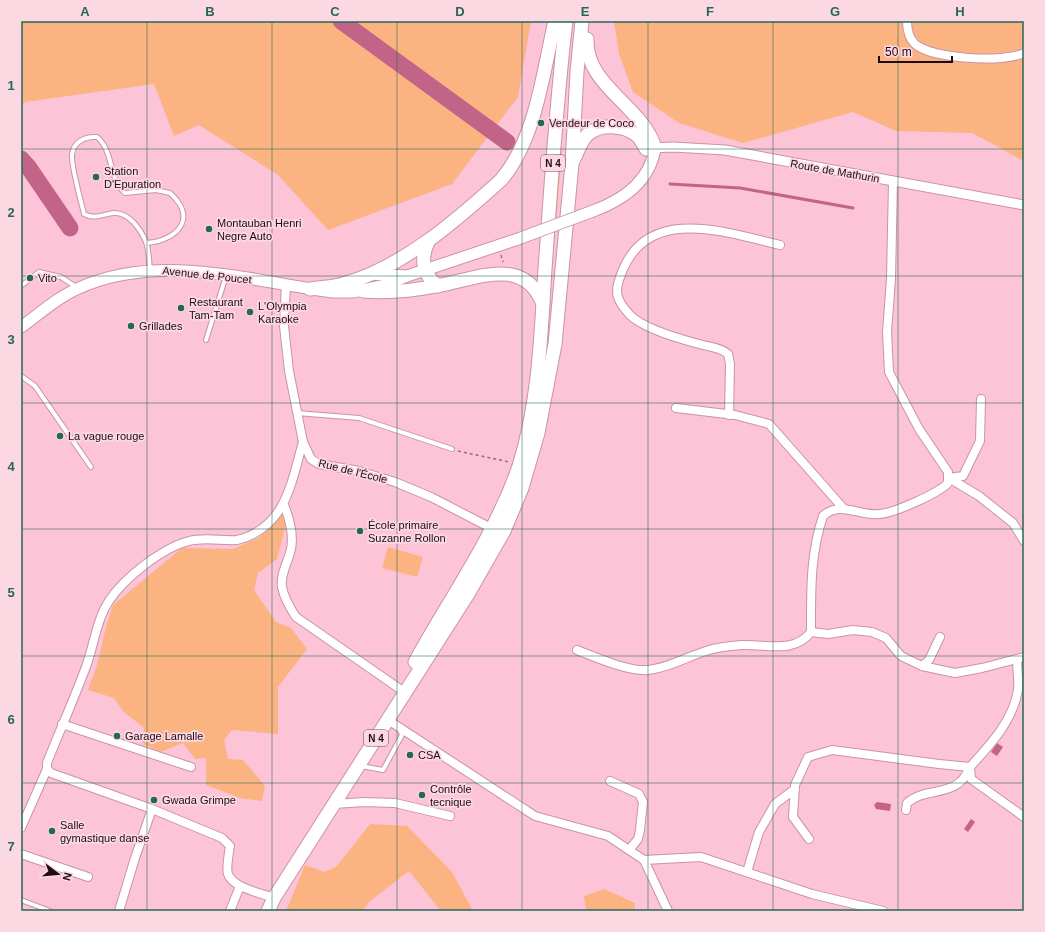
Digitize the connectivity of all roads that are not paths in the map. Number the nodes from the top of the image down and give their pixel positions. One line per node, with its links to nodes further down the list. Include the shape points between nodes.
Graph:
1 (555, 21): 11 (highway, via 531,122 511,168 482,198)
2 (566, 21): 25 (highway, N 4, via 558,92)
3 (582, 21): 8 (highway, N 4)
4 (588, 21): 7 (highway, via 588,57 604,83 650,136)
5 (907, 21): 6 (street, via 909,35 915,43 937,53 965,58 1004,57)
6 (1024, 53)
7 (650, 148): 8 (highway, via 636,134 626,129 602,128 588,134 583,140); 9 (street, Route de Mathurin, via 725,150); 15 (main road, Avenue de Poucet, bridge, via 648,170 640,182 619,200)
8 (572, 164): 47 (highway, N 4, via 555,344 546,398 530,465 504,531)
9 (892, 181): 10 (street, Route de Mathurin); 36 (street, via 891,279 887,332 889,372 919,429 948,472)
10 (1024, 205)
11 (428, 242): 15 (highway, via 423,255); 16 (highway)
12 (147, 243): 12 (lane, via 159,242 172,236 184,217 183,208 170,192 156,190 125,193 118,187 102,141 91,136 83,139 78,143 72,156 84,214 94,218 113,213 122,214 131,220); 14 (lane)
13 (780, 245): 32 (street, via 727,232 694,228 672,229 655,234 639,245 625,262 616,286 619,302 631,316 646,326 718,348 728,354)
14 (150, 270): 17 (main road, Avenue de Poucet); 22 (main road, Avenue de Poucet, via 121,274)
15 (425, 270): 18 (main road, Avenue de Poucet); 21 (highway, via 432,282)
16 (370, 274): 18 (main road); 23 (highway, via 347,283)
17 (226, 276): 19 (main road, Avenue de Poucet); 27 (lane)
18 (407, 276): 24 (main road, Avenue de Poucet)
19 (286, 284): 23 (main road, Avenue de Poucet); 31 (street, Rue de l'École, via 284,326)
20 (21, 286): 22 (lane, via 39,272 61,277)
21 (438, 286): 24 (highway, via 389,292); 25 (highway, via 488,275 511,274 527,281 540,296)
22 (77, 288): 26 (main road, Avenue de Poucet)
23 (310, 289): 24 (main road, Avenue de Poucet, via 332,292)
24 (363, 291)
25 (543, 305): 39 (highway, N 4, via 542,339 533,400 519,465 504,505)
26 (21, 327)
27 (206, 340)
28 (21, 376): 35 (lane, via 36,386)
29 (981, 399): 36 (street, via 980,440 963,476)
30 (676, 408): 32 (street)
31 (297, 413): 33 (street, Rue de l'École); 34 (lane, via 359,418)
32 (729, 414): 38 (street, via 769,424)
33 (303, 442): 37 (street); 39 (street, Rue de l'École, via 311,459 319,464 360,471 395,482 431,497)
34 (452, 449)
35 (91, 467)
36 (949, 478): 38 (street, via 939,490 891,512 879,515); 40 (street, via 979,496 1013,523)
37 (284, 505): 46 (street, via 291,538 282,587 296,617); 48 (street, via 269,524 244,538 194,540 176,546 144,566 116,591 103,612 86,665)
38 (843, 508): 41 (street, via 827,512 818,535 812,576)
39 (491, 528): 46 (highway, N 4 / N 4)
40 (1024, 541)
41 (811, 632): 43 (street, via 800,642 783,647 742,645 709,650 647,671 621,666); 45 (street, via 872,632 886,638 901,656)
42 (940, 637): 45 (street)
43 (577, 650)
44 (1020, 658): 45 (street, via 955,673); 50 (street, via 1018,690 1008,720)
45 (922, 666)
46 (400, 689): 68 (highway, N 4 / N 4, via 312,826)
47 (393, 722): 49 (highway, N 4); 49 (lane, via 402,735 383,770); 62 (street, via 535,816 608,836)
48 (62, 724): 51 (street); 52 (street)
49 (358, 766): 55 (highway, N 4)
50 (970, 766): 54 (street, via 832,750 808,757); 57 (street, via 959,783 943,791 913,797 907,803); 59 (street, via 971,779)
51 (191, 767)
52 (47, 769): 56 (street, via 51,773); 60 (street)
53 (610, 781): 62 (street, via 639,794 643,802 638,839)
54 (795, 789): 61 (street, via 793,817); 65 (street, via 775,804 759,832)
55 (334, 804): 58 (street, via 395,803); 73 (highway, N 4)
56 (152, 809): 67 (street, via 227,841 230,846 227,874); 71 (street)
57 (906, 810)
58 (450, 816)
59 (1024, 817)
60 (21, 828)
61 (809, 839)
62 (629, 850): 64 (street)
63 (21, 854): 66 (street)
64 (644, 860): 65 (street, via 701,857); 74 (street)
65 (747, 872): 75 (street, via 812,894)
66 (88, 876)
67 (240, 886): 68 (street); 72 (street)
68 (271, 897): 73 (highway, N 4)
69 (21, 900): 70 (lane)
70 (50, 911)
71 (119, 911)
72 (230, 911)
73 (266, 911)
74 (668, 911)
75 (883, 911)

